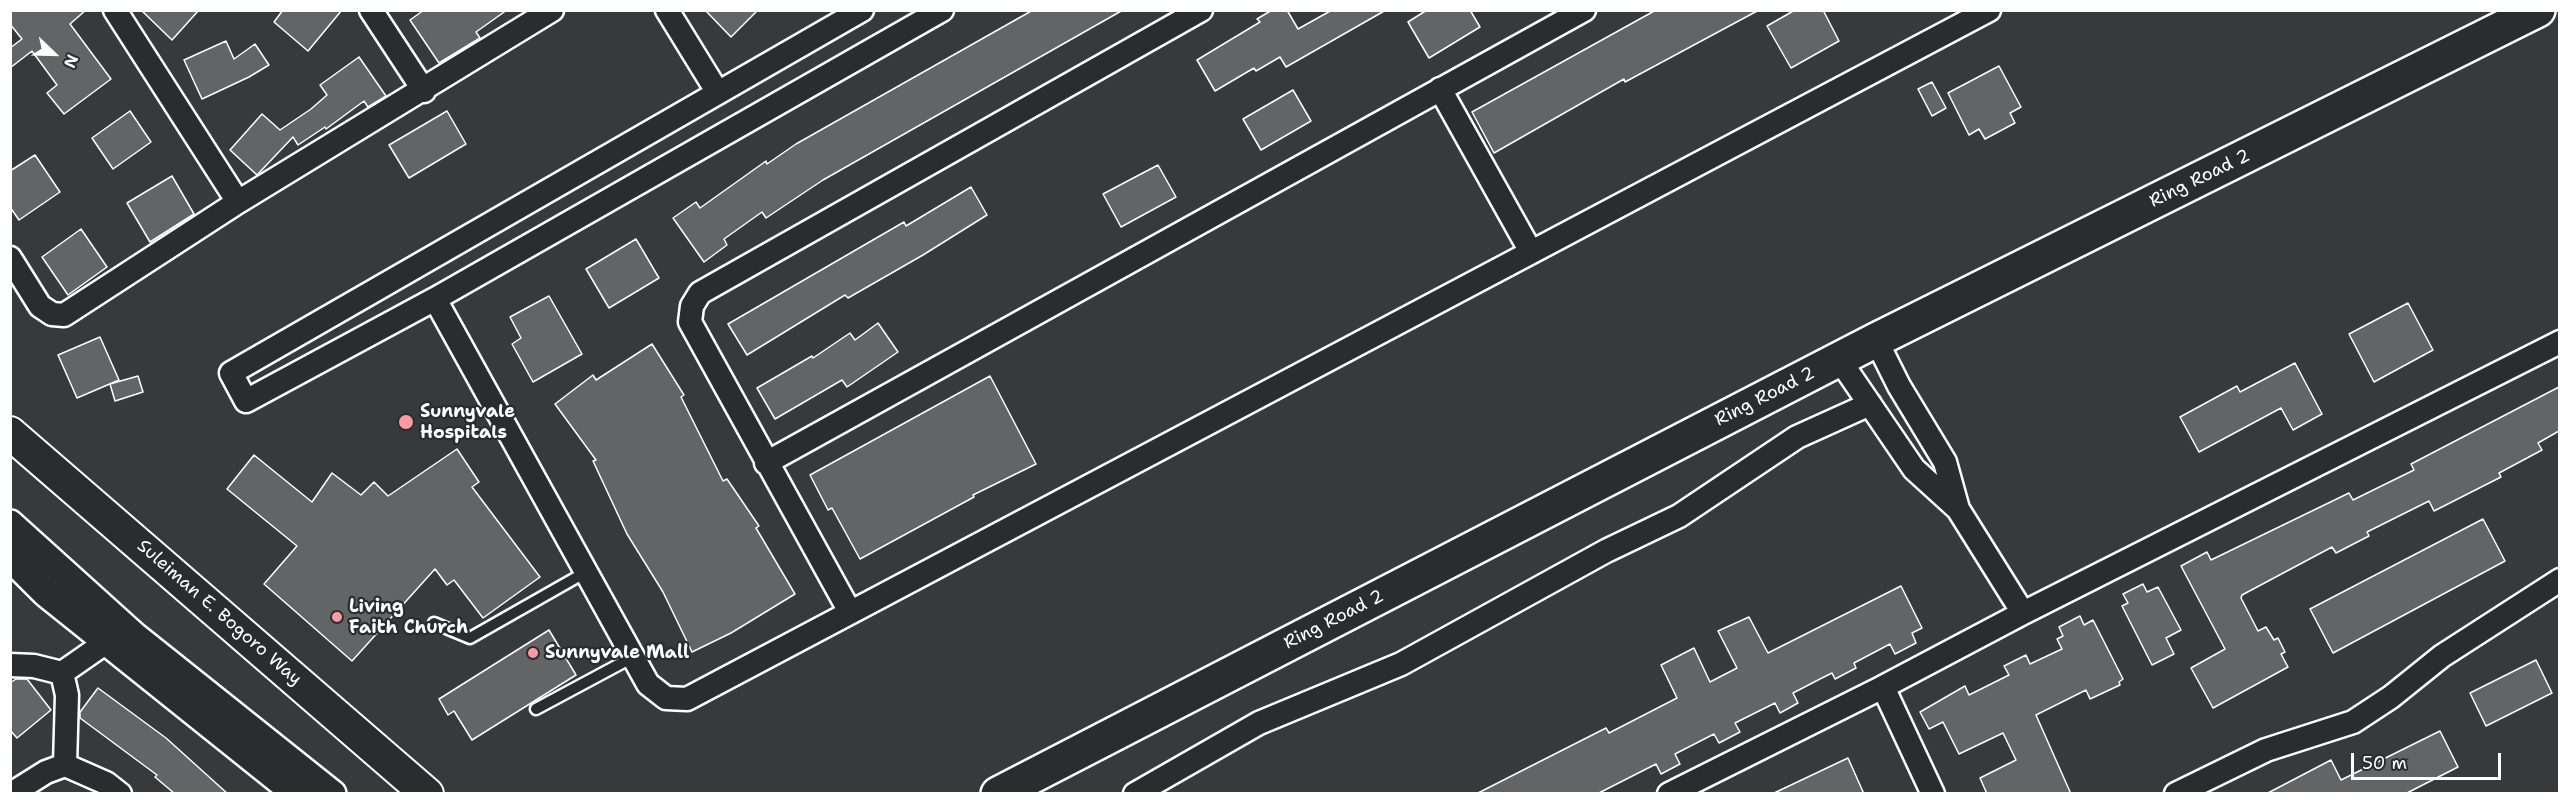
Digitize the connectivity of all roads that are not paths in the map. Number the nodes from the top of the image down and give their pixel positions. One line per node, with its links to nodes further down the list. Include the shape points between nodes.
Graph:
1 (115, 10): 14 (street)
2 (371, 10): 12 (street)
3 (552, 10): 12 (street)
4 (667, 10): 13 (street)
5 (942, 10): 17 (street)
6 (1201, 10): 23 (street, via 700,293 692,306 690,322)
7 (1584, 10): 11 (street)
8 (1989, 10): 15 (street)
9 (2538, 10): 18 (main road, Ring Road 2)
10 (861, 11): 13 (street)
11 (1440, 89): 15 (street); 23 (street)
12 (424, 90): 14 (street)
13 (718, 93): 17 (street, via 231,373 246,401)
14 (238, 202): 16 (street, via 64,315 52,314 40,306)
15 (1531, 252): 29 (street)
16 (10, 258)
17 (435, 299): 27 (street)
18 (1876, 340): 20 (main road, Ring Road 2); 24 (street, via 1945,462)
19 (2559, 342): 30 (street)
20 (1839, 359): 21 (street); 45 (main road, Ring Road 2)
21 (1870, 404): 24 (street, via 1914,469); 46 (street, via 1797,437 1679,516 1606,551 1401,664 1259,723)
22 (10, 433): 44 (main road, Suleiman E. Bogoro Way)
23 (766, 463): 29 (street)
24 (1958, 509): 30 (street)
25 (14, 542): 26 (street)
26 (40, 569): 32 (street); 43 (street, via 134,636)
27 (586, 572): 31 (lane, via 470,638); 33 (street)
28 (2559, 580): 48 (street, via 2442,656 2353,722 2266,750)
29 (850, 612): 33 (street, via 687,699 666,698 648,684)
30 (2023, 613): 36 (street)
31 (434, 623)
32 (108, 641): 35 (street); 42 (street)
33 (633, 657): 37 (lane)
34 (10, 665): 35 (street)
35 (62, 673): 38 (street, via 67,695)
36 (1883, 687): 39 (street); 47 (street)
37 (537, 709)
38 (65, 765): 40 (street); 41 (street, via 106,783)
39 (1676, 792)
40 (11, 794)
41 (120, 794)
42 (297, 794)
43 (332, 794)
44 (427, 794)
45 (998, 794)
46 (1135, 794)
47 (1933, 794)
48 (2176, 794)

